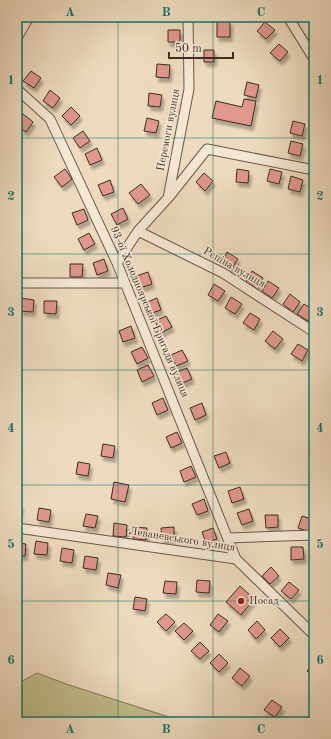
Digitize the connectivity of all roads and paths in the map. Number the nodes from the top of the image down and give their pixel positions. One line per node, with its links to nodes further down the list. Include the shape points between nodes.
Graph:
1 (29, 17): 4 (street)
2 (188, 17): 8 (street, Перемоги вулиця, via 189,89)
3 (288, 17): 5 (street)
4 (17, 38)
5 (314, 59)
6 (17, 89): 10 (street, 93-ої Холодноярської Бригади вулиця, via 50,119)
7 (314, 170): 8 (street, Перемоги вулиця, via 207,149)
8 (168, 198): 9 (street, Перемоги вулиця)
9 (138, 231): 10 (street, Перемоги вулиця); 13 (street, Рєпіна вулиця, via 224,273)
10 (117, 263): 12 (street, 93-ої Холодноярської Бригади вулиця)
11 (17, 283): 12 (street)
12 (125, 283): 16 (street, 93-ої Холодноярської Бригади вулиця)
13 (314, 332)
14 (17, 528): 17 (street, Леваневського вулиця)
15 (314, 535): 16 (street)
16 (228, 538): 17 (street, 93-ої Холодноярської Бригади вулиця)
17 (236, 558): 18 (street, Леваневського вулиця)
18 (314, 635)

